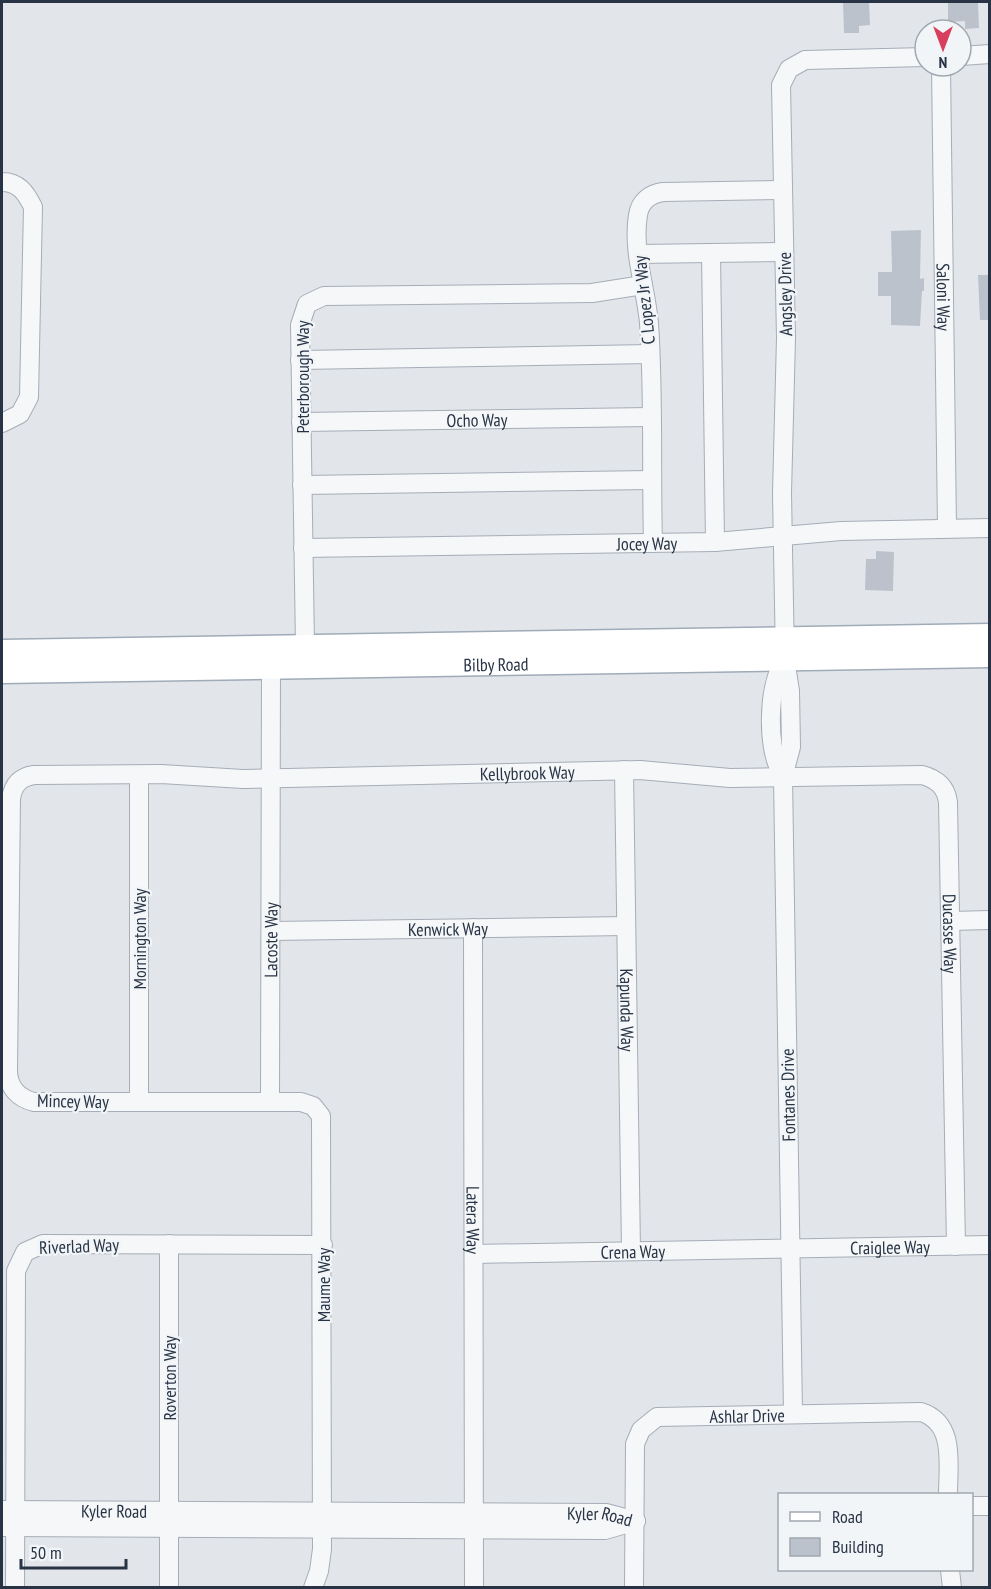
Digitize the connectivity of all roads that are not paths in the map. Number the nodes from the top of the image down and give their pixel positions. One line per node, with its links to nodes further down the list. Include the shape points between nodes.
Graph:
1 (990, 54): 2 (street)
2 (973, 55)
3 (913, 57): 6 (street, Angsley Drive, via 811,59 789,69 781,85)
4 (940, 78): 18 (street, Saloni Way)
5 (2, 182): 15 (street, via 25,191 33,207 29,397 20,414)
6 (783, 190): 7 (street, Angsley Drive); 9 (street, C Lopez Jr Way, via 656,193 644,201 638,212)
7 (784, 252): 8 (street); 20 (street, Angsley Drive)
8 (711, 253): 9 (street); 21 (street)
9 (638, 254): 10 (street, C Lopez Jr Way)
10 (643, 285): 11 (street, C Lopez Jr Way); 12 (street, Peterborough Way, via 592,293 324,296 307,304 300,317)
11 (650, 354): 12 (street); 13 (street, C Lopez Jr Way)
12 (300, 360): 14 (street, Peterborough Way)
13 (651, 417): 14 (street, Ocho Way); 16 (street, C Lopez Jr Way)
14 (301, 422): 17 (street, Peterborough Way)
15 (2, 423)
16 (651, 480): 17 (street); 22 (street, C Lopez Jr Way)
17 (302, 485): 23 (street, Peterborough Way)
18 (947, 528): 19 (street, Jocey Way); 20 (street, Jocey Way)
19 (990, 528)
20 (783, 536): 21 (street, Jocey Way); 26 (street, Angsley Drive)
21 (715, 542): 22 (street, Jocey Way)
22 (652, 543): 23 (street, Jocey Way)
23 (303, 548): 25 (street, Peterborough Way)
24 (990, 635): 26 (main road, Bilby Road)
25 (305, 646): 26 (main road, Bilby Road); 27 (main road, Bilby Road)
26 (785, 649): 28 (main road, Bilby Road); 29 (main road, Bilby Road); 33 (street, Fontanes Drive, via 791,747)
27 (2, 651)
28 (990, 656)
29 (271, 666): 30 (main road, Bilby Road); 34 (street, Lacoste Way)
30 (2, 672)
31 (624, 770): 33 (street, Kellybrook Way, via 712,777); 34 (street, Kellybrook Way); 37 (street, Kapunda Way)
32 (139, 775): 34 (street, Mincey Way); 40 (street, Mornington Way); 40 (street, Mincey Way, via 33,775 15,786 11,799 8,1072 14,1090 34,1102)
33 (783, 777): 36 (street, Ducasse Way, via 922,775 940,784 948,802); 46 (street, Fontanes Drive)
34 (271, 778): 39 (street, Lacoste Way)
35 (990, 920): 36 (street)
36 (950, 921): 45 (street, Ducasse Way)
37 (626, 926): 38 (street, Kenwick Way); 47 (street, Kapunda Way)
38 (473, 928): 39 (street, Kenwick Way); 48 (street, Latera Way)
39 (271, 931): 41 (street, Lacoste Way)
40 (139, 1102): 41 (street, Mincey Way)
41 (270, 1102): 43 (street, Maume Way, via 307,1103 321,1116)
42 (169, 1244): 43 (street, Riverlad Way); 53 (street, Riverlad Way, via 43,1244 30,1248 20,1258 16,1271); 54 (street, Roverton Way)
43 (323, 1245): 55 (street, Maume Way)
44 (990, 1245): 45 (street, Craiglee Way)
45 (956, 1246): 46 (street, Craiglee Way)
46 (790, 1248): 47 (street, Crena Way); 49 (street, Fontanes Drive)
47 (631, 1251): 48 (street, Crena Way)
48 (474, 1254): 56 (street, Latera Way)
49 (793, 1413): 50 (street, Ashlar Drive, via 928,1414 939,1422 946,1436); 57 (street, Ashlar Drive, via 670,1415 651,1420 635,1444)
50 (948, 1493)
51 (973, 1506): 52 (street)
52 (990, 1506)
53 (8, 1518): 54 (street, Kyler Road); 59 (street)
54 (169, 1519): 55 (street, Kyler Road); 60 (street, Roverton Way)
55 (322, 1520): 56 (street, Kyler Road); 61 (street, Maume Way, via 321,1560)
56 (476, 1521): 57 (street, Kyler Road, via 606,1530); 62 (street, Latera Way)
57 (636, 1521): 63 (street, Ashlar Drive)
58 (950, 1571): 64 (street)
59 (15, 1587)
60 (169, 1587)
61 (313, 1587)
62 (474, 1587)
63 (634, 1587)
64 (952, 1587)

